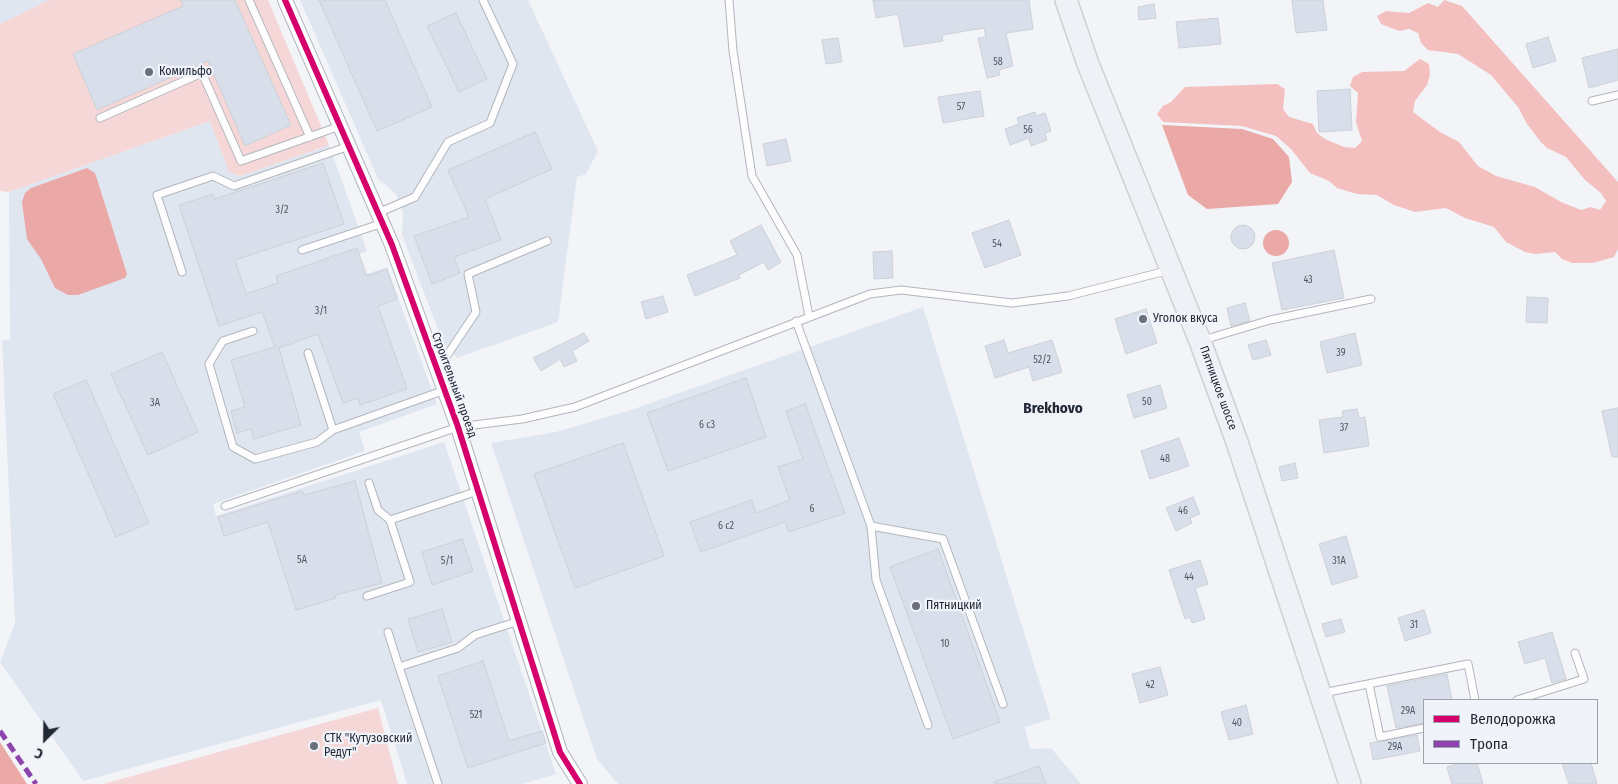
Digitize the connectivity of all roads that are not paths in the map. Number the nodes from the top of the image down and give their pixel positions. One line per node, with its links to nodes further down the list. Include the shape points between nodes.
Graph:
1 (249, 0): 10 (lane)
2 (285, 0): 9 (street, Строительный проезд)
3 (483, 0): 12 (lane, via 513,64 490,123 448,142 415,197)
4 (729, 0): 18 (lane, via 733,51 752,176 797,255)
5 (1066, 0): 15 (main road, Пятницкое шоссе)
6 (1618, 95): 7 (lane)
7 (1592, 102)
8 (100, 118): 10 (lane, via 202,73 241,161)
9 (340, 126): 10 (lane); 11 (street, Строительный проезд)
10 (310, 137)
11 (349, 146): 12 (street, Строительный проезд); 16 (lane, via 234,186 213,176 157,195)
12 (381, 218): 14 (lane); 23 (street, Строительный проезд)
13 (547, 241): 23 (lane, via 468,274 476,312)
14 (302, 250)
15 (1170, 270): 18 (lane, via 1068,296 1012,303 901,290 870,294); 21 (main road, Пятницкое шоссе)
16 (182, 272)
17 (1371, 300): 21 (lane, via 1270,320)
18 (809, 316): 19 (lane)
19 (796, 321): 25 (lane, via 575,406 522,419); 31 (lane)
20 (253, 331): 26 (lane, via 223,340 209,364 233,447 255,459 317,442)
21 (1200, 341): 38 (main road, Пятницкое шоссе, via 1237,442)
22 (308, 353): 26 (lane)
23 (437, 369): 24 (street, Строительный проезд)
24 (445, 390): 25 (street, Строительный проезд); 26 (lane)
25 (458, 427): 28 (street, Строительный проезд); 29 (lane)
26 (333, 430)
27 (369, 482): 30 (lane, via 378,510)
28 (478, 491): 30 (lane); 33 (street, Строительный проезд)
29 (225, 506)
30 (390, 520): 32 (lane, via 410,582)
31 (871, 526): 41 (lane, via 943,538); 42 (lane, via 876,580)
32 (367, 596)
33 (519, 621): 36 (lane, via 474,635 458,648); 45 (street, Строительный проезд, via 560,752)
34 (388, 632): 36 (lane)
35 (1575, 653): 40 (lane, via 1584,680)
36 (399, 667): 44 (lane)
37 (1369, 684): 38 (lane); 39 (lane, via 1468,664); 43 (lane, via 1380,737)
38 (1320, 694): 46 (main road, Пятницкое шоссе)
39 (1475, 699)
40 (1520, 699)
41 (1003, 704)
42 (928, 725)
43 (1423, 728)
44 (438, 784)
45 (580, 784)
46 (1350, 784)

